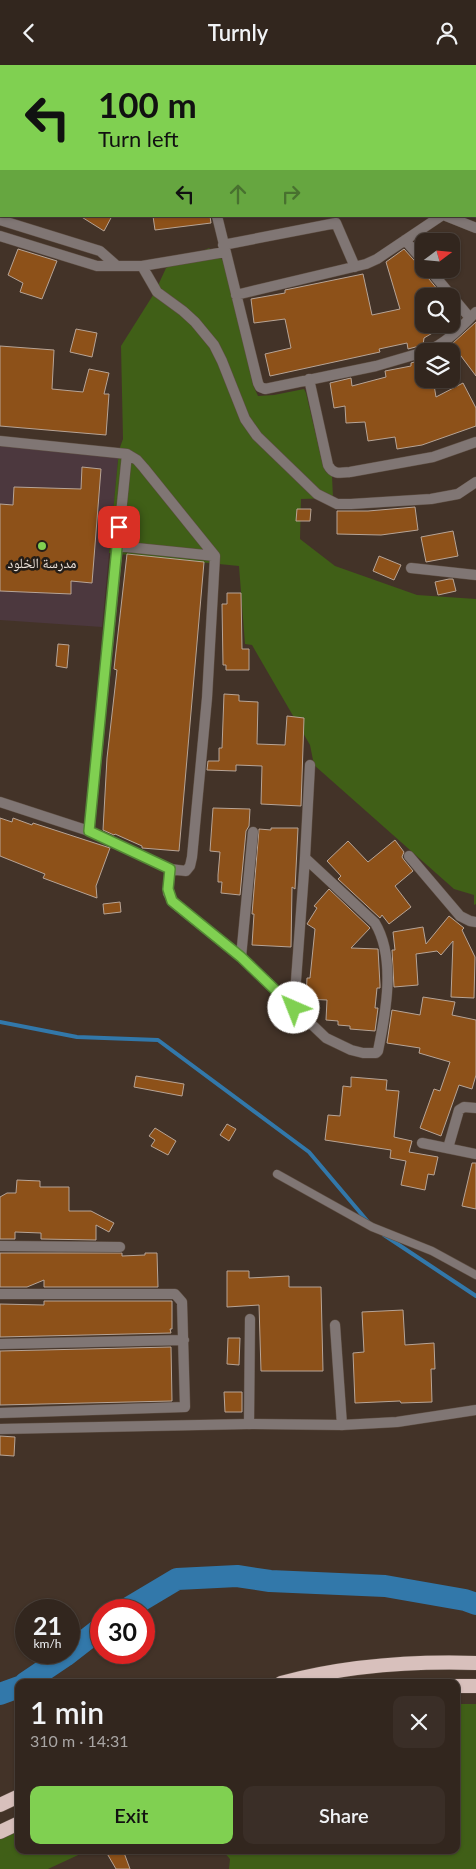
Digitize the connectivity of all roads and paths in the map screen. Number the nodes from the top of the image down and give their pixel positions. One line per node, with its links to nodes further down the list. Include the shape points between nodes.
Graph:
1 (217, 217): 9 (street)
2 (440, 217): 8 (street)
3 (448, 217): 6 (street)
4 (0, 220): 11 (street, via 100,251)
5 (335, 220): 9 (street); 13 (street)
6 (476, 228)
7 (0, 236): 11 (street, via 98,266)
8 (405, 240): 10 (street); 13 (street, via 377,259)
9 (224, 249): 12 (street); 15 (street)
10 (415, 252)
11 (117, 266): 12 (street)
12 (142, 266): 23 (street, via 157,292 183,311 214,345 245,419 257,435 317,494 351,505 421,500 458,494)
13 (355, 267): 15 (street)
14 (438, 278): 16 (street)
15 (236, 295): 19 (street, via 259,386 264,389)
16 (473, 315): 17 (street)
17 (443, 343)
18 (415, 355): 19 (street)
19 (309, 379): 21 (street, via 332,472 350,472 434,457)
20 (0, 441): 22 (street)
21 (476, 442)
22 (127, 454): 24 (street); 25 (street, via 140,464)
23 (476, 482)
24 (116, 546): 25 (street); 30 (street)
25 (215, 556): 34 (street, via 207,698 192,857 186,871)
26 (411, 568): 27 (street)
27 (476, 575)
28 (310, 765): 33 (street)
29 (0, 802): 30 (street)
30 (89, 831): 34 (street)
31 (253, 833): 36 (street)
32 (409, 856): 35 (street, via 460,916)
33 (305, 858): 37 (street); 37 (street, via 375,923 381,933 387,987 378,1052 363,1053 338,1045)
34 (170, 869): 36 (street, via 168,889 172,901)
35 (476, 922)
36 (241, 957): 37 (street)
37 (294, 1008)
38 (476, 1108): 40 (street, via 459,1110)
39 (422, 1143): 40 (street)
40 (448, 1148): 41 (street)
41 (476, 1154)
42 (278, 1174): 45 (lane, via 372,1227 432,1251)
43 (0, 1246): 44 (street)
44 (120, 1247)
45 (476, 1275)
46 (0, 1293): 49 (street, via 175,1294 182,1303)
47 (250, 1319): 53 (street)
48 (335, 1325): 54 (street)
49 (184, 1340): 50 (street); 52 (street, via 185,1407)
50 (0, 1344)
51 (476, 1410): 54 (street, via 397,1422)
52 (0, 1413)
53 (249, 1425): 54 (street); 55 (street)
54 (342, 1425)
55 (0, 1429)
56 (476, 1663): 57 (highway, via 382,1665)
57 (301, 1679)
58 (460, 1686): 59 (highway)
59 (476, 1686)
60 (15, 1798): 61 (highway)
61 (0, 1805)
62 (15, 1825): 63 (highway)
63 (0, 1832)

